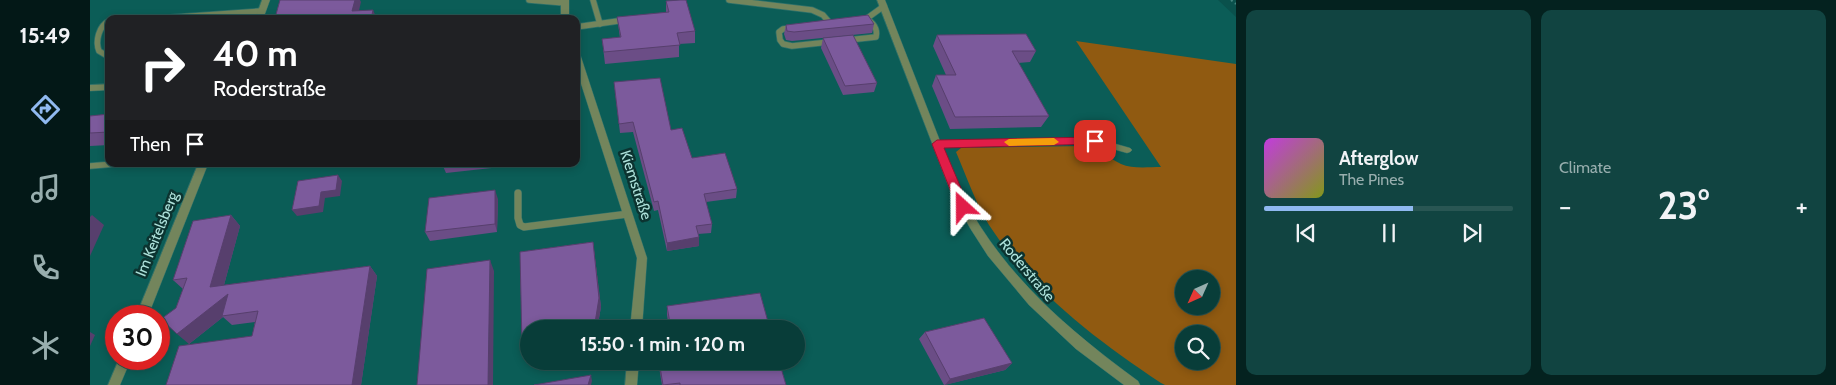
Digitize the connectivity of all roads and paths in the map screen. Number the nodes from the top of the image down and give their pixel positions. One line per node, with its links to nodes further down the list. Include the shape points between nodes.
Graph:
1 (266, 0): 9 (street)
2 (529, 0): 6 (lane)
3 (593, 0): 15 (lane)
4 (729, 0): 13 (lane, via 812,10)
5 (1232, 0): 8 (path)
6 (565, 2): 10 (street)
7 (882, 3): 12 (lane); 21 (street, Roderstraße)
8 (1236, 4)
9 (261, 15)
10 (565, 15)
11 (633, 19): 15 (lane)
12 (866, 19): 13 (lane); 13 (lane, via 872,22 876,37 801,46 786,46 780,40 779,32 783,29)
13 (829, 22)
14 (105, 24): 17 (lane, via 96,42 97,48)
15 (600, 24): 16 (lane)
16 (580, 26)
17 (105, 55)
18 (580, 66): 27 (street, Kiemstraße)
19 (105, 87): 20 (street)
20 (90, 88)
21 (937, 144): 22 (street, via 1095,141); 34 (street, Roderstraße, via 969,219 1017,284 1037,308 1072,339)
22 (1127, 150)
23 (105, 165): 24 (lane)
24 (90, 166)
25 (202, 167): 28 (street, Im Keitelsberg)
26 (518, 193): 27 (lane, via 518,218 524,227)
27 (628, 214): 29 (street, Kiemstraße, via 642,258)
28 (146, 305)
29 (637, 320)
30 (120, 370): 32 (street)
31 (632, 370): 33 (street)
32 (114, 385)
33 (631, 385)
34 (1134, 385)

